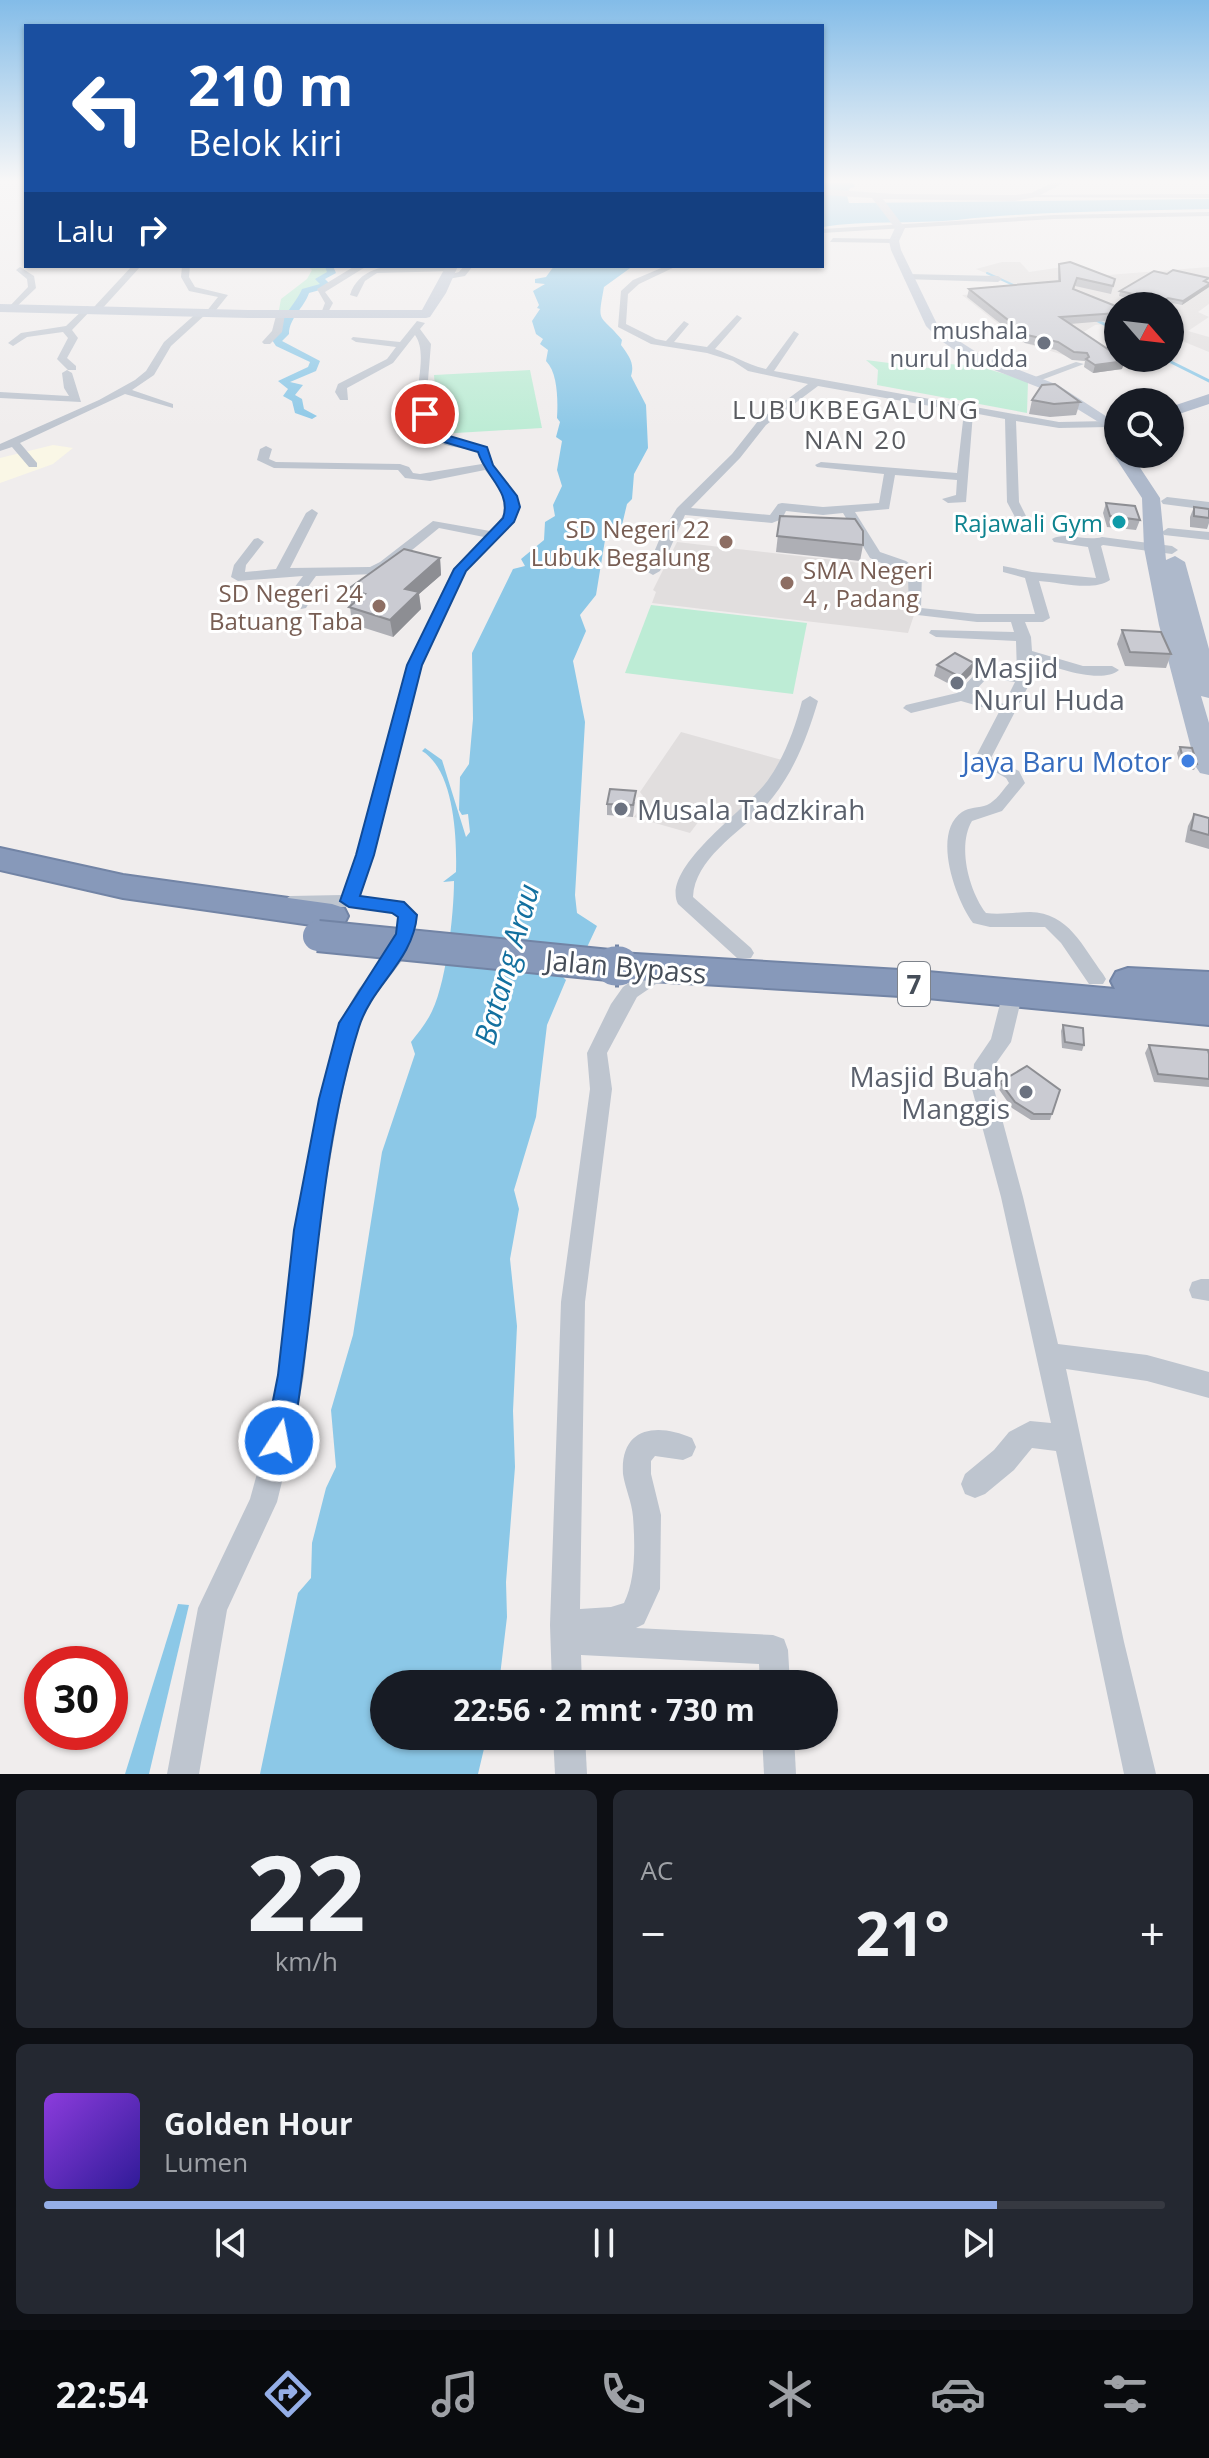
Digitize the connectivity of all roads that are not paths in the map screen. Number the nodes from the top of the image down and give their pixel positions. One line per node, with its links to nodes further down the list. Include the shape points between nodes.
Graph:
1 (905, 266): 8 (main road)
2 (135, 268): 12 (street)
3 (186, 268): 13 (street, via 192,289 224,295)
4 (357, 268): 15 (street, via 336,286 320,291 329,303)
5 (668, 268): 25 (street, via 624,293 620,322)
6 (20, 270): 11 (street, via 31,278 32,288)
7 (451, 270): 10 (street, via 376,270 356,286); 16 (main road)
8 (907, 277): 9 (street); 30 (main road, via 932,326 944,337 976,358)
9 (998, 279)
10 (354, 295)
11 (6, 308): 12 (main road)
12 (92, 309): 13 (main road); 19 (street)
13 (206, 313): 14 (main road); 33 (street, via 160,351 150,373)
14 (286, 314): 15 (main road); 23 (street)
15 (323, 314): 16 (main road)
16 (426, 314): 20 (street)
17 (737, 318): 27 (street)
18 (684, 324): 25 (street)
19 (66, 329): 24 (street, via 24,335); 38 (street, via 73,338 62,359)
20 (417, 331): 26 (street); 51 (street, via 426,344 421,378 430,429 439,438 483,450)
21 (794, 334): 29 (street)
22 (356, 339): 26 (street)
23 (267, 342)
24 (13, 343)
25 (668, 344): 27 (street)
26 (404, 345): 35 (street, via 390,361 342,386)
27 (709, 350): 29 (street)
28 (1079, 364): 30 (street)
29 (768, 373): 31 (street)
30 (1032, 380): 44 (main road)
31 (816, 383): 42 (street, via 870,387); 60 (street, via 762,423)
32 (1209, 390): 36 (main road)
33 (126, 391): 39 (street); 40 (street)
34 (0, 395): 38 (street)
35 (344, 398)
36 (1184, 398)
37 (1209, 399): 41 (main road)
38 (77, 400): 39 (street)
39 (103, 402): 46 (street)
40 (169, 406)
41 (1184, 407)
42 (970, 409): 43 (street); 55 (street)
43 (1010, 417): 45 (street); 62 (street, via 1013,502)
44 (1104, 420)
45 (1104, 427)
46 (15, 444): 47 (street); 49 (street)
47 (0, 448)
48 (266, 449): 51 (street, via 263,460 274,465 400,467 420,478)
49 (33, 465)
50 (821, 465): 54 (street)
51 (488, 466): 63 (street, via 511,496 513,507)
52 (1131, 468): 67 (main road, via 1151,498)
53 (1147, 468): 57 (main road)
54 (890, 471): 55 (street); 59 (street, via 885,506)
55 (962, 477): 56 (street, via 964,506)
56 (948, 499)
57 (1167, 501): 58 (street); 67 (main road)
58 (1209, 506)
59 (847, 509): 60 (street, via 782,507 772,519); 75 (street, via 875,555 915,573 914,611)
60 (681, 511): 71 (street)
61 (312, 513): 72 (street)
62 (1020, 516)
63 (493, 535): 70 (street, via 437,524 372,571); 89 (street, via 460,569 414,665 365,855)
64 (1209, 536): 67 (street)
65 (1058, 539): 68 (street)
66 (258, 542): 72 (street, via 240,565 238,577)
67 (1165, 543): 68 (street); 76 (main road)
68 (1094, 544): 73 (street, via 1100,581)
69 (1008, 569): 73 (street)
70 (313, 571): 72 (street); 74 (street, via 301,588 307,594)
71 (653, 571)
72 (281, 572)
73 (1031, 576): 75 (street, via 1044,616)
74 (301, 605)
75 (1017, 619): 78 (street)
76 (1180, 621): 81 (main road); 86 (main road)
77 (936, 633): 78 (street)
78 (1025, 646): 79 (street, via 1082,670); 80 (street)
79 (1112, 670)
80 (1025, 679): 82 (street, via 984,673); 85 (street)
81 (1209, 691)
82 (962, 696): 84 (street); 85 (street)
83 (810, 701): 90 (street, via 766,795 703,856 685,884 684,899)
84 (911, 708)
85 (1010, 711): 93 (street, via 982,760 1013,775 1017,783 996,808 963,821 958,841 961,878 980,918 1049,921)
86 (1209, 767)
87 (0, 859): 89 (highway, Jalan Bypass, via 56,874)
88 (0, 880): 89 (highway, Jalan Bypass, via 40,891)
89 (333, 918): 91 (highway, Jalan Bypass, bridge); 107 (street, via 397,907 407,915 406,934 349,1023 306,1230 279,1441 263,1502 213,1608)
90 (744, 953): 91 (highway, Jalan Bypass); 93 (highway, Jalan Bypass)
91 (620, 956): 92 (highway, Jalan Bypass / 7)
92 (680, 972): 95 (highway, Jalan Bypass / 7); 102 (street, via 650,978 630,992 597,1053 601,1089 573,1302)
93 (1102, 979): 94 (highway, Jalan Bypass)
94 (1209, 985)
95 (1013, 992): 96 (highway, Jalan Bypass / 7); 97 (street, via 1001,1042 984,1064 983,1089)
96 (1209, 1011)
97 (1050, 1355): 98 (street, via 1147,1368); 99 (street)
98 (1209, 1385)
99 (1069, 1439): 101 (street, via 1030,1434); 110 (street)
100 (683, 1447): 102 (street, via 649,1442 638,1456 647,1515 646,1589 634,1614)
101 (975, 1484)
102 (566, 1632): 103 (street); 104 (street, via 773,1650)
103 (567, 1670)
104 (774, 1670)
105 (570, 1750): 108 (street)
106 (779, 1750): 109 (street)
107 (183, 1774)
108 (571, 1774)
109 (780, 1774)
110 (1140, 1774)

